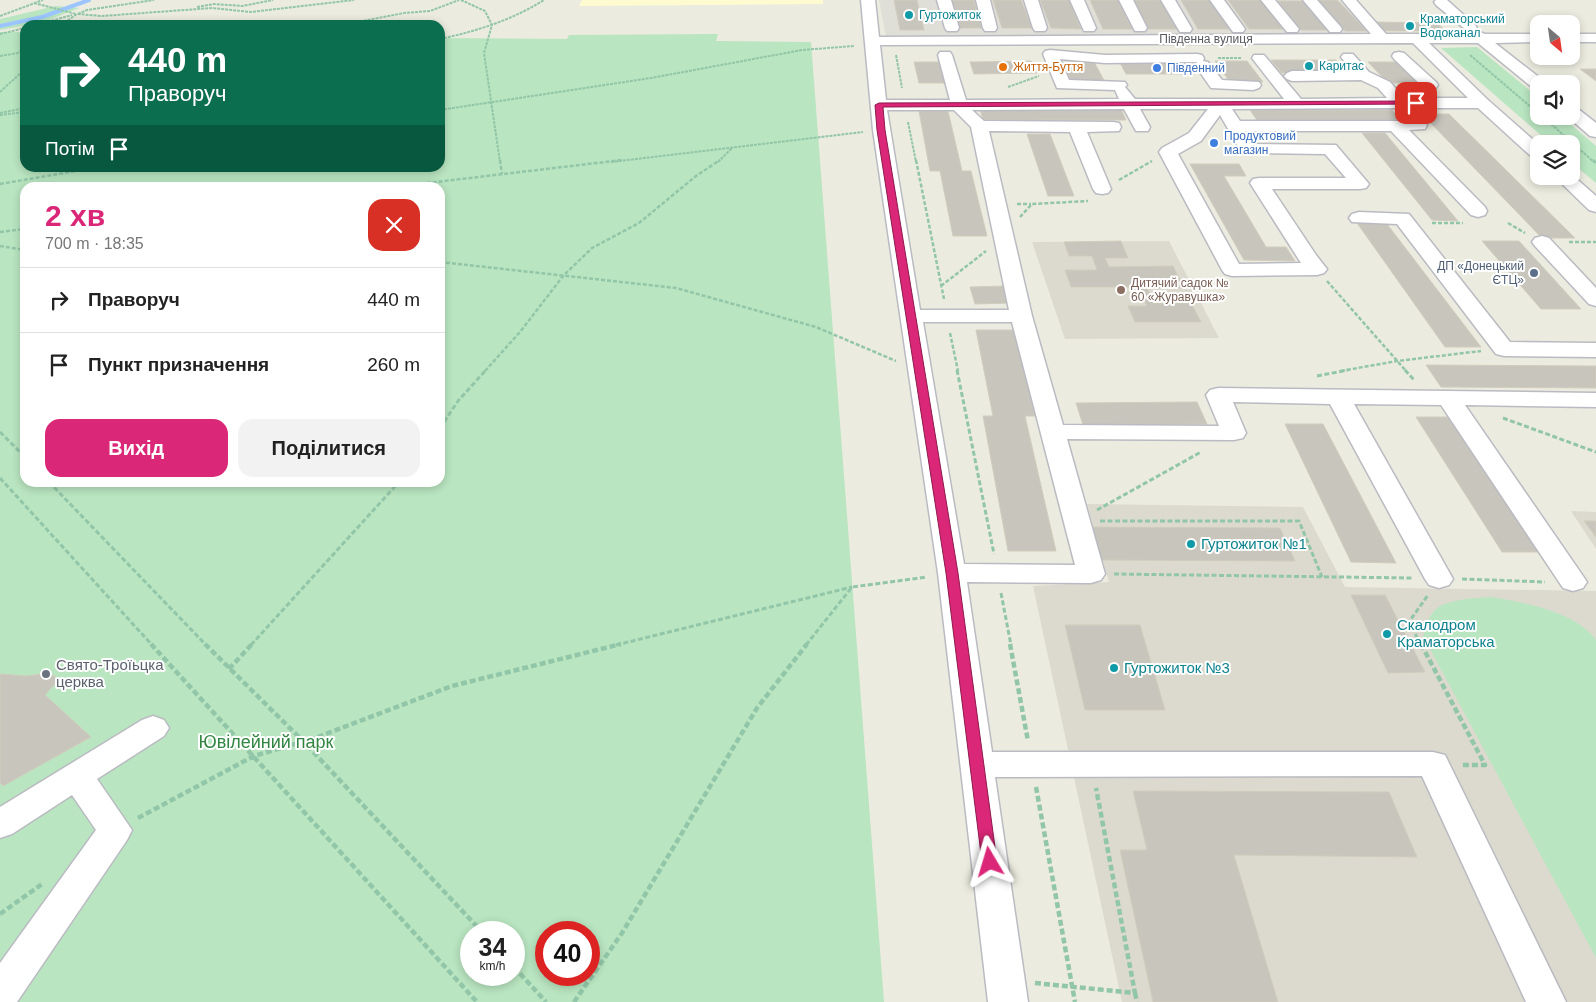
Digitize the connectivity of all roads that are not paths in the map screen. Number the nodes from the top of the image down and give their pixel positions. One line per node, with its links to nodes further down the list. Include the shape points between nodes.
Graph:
1 (868, 0): 29 (street)
2 (944, 0): 13 (street)
3 (983, 0): 14 (street)
4 (1031, 0): 21 (street)
5 (1078, 0): 15 (street)
6 (1126, 0): 16 (street)
7 (1168, 0): 22 (street)
8 (1217, 0): 17 (street)
9 (1268, 0): 18 (street)
10 (1310, 0): 19 (street)
11 (1349, 0): 27 (street)
12 (1441, 2): 23 (street)
13 (952, 28)
14 (990, 28)
15 (1089, 28)
16 (1140, 28)
17 (1238, 29)
18 (1292, 29)
19 (1335, 29)
20 (1444, 29): 23 (street)
21 (1041, 34): 22 (street, Південна вулиця); 29 (street, Південна вулиця); 31 (street)
22 (1185, 34): 27 (street, Південна вулиця); 39 (street, via 1197,58)
23 (1476, 34): 24 (street, Південна вулиця); 28 (street, Південна вулиця); 42 (street)
24 (1530, 37)
25 (1580, 38): 26 (street)
26 (1596, 38)
27 (1382, 39): 28 (street, Південна вулиця)
28 (1417, 39): 33 (street)
29 (881, 47): 56 (street)
30 (1029, 54): 31 (street)
31 (1050, 54): 39 (street); 44 (street, via 1063,85)
32 (945, 55): 49 (street)
33 (1434, 55): 35 (street); 53 (street)
34 (1382, 56): 35 (street)
35 (1399, 56): 46 (street)
36 (1329, 57): 37 (street)
37 (1357, 57): 41 (street); 45 (street)
38 (1259, 58): 43 (street)
39 (1105, 59): 44 (street)
40 (1204, 65): 43 (street, via 1217,85)
41 (1364, 75): 43 (street); 45 (street)
42 (1530, 78)
43 (1286, 81): 51 (street)
44 (1119, 85): 54 (street)
45 (1384, 85): 46 (street); 52 (street)
46 (1430, 85): 47 (street)
47 (1446, 85)
48 (936, 87): 49 (street)
49 (954, 87): 55 (street)
50 (1221, 103): 51 (street); 54 (street); 59 (street); 59 (street, via 1195,137 1168,152 1232,270 1317,269 1259,184 1360,184 1330,149 1248,149)
51 (1296, 103): 52 (street)
52 (1400, 103): 53 (street); 60 (street, via 1418,125)
53 (1482, 103): 65 (street)
54 (1129, 104): 55 (street); 63 (street)
55 (959, 105): 56 (street, via 905,105); 58 (street)
56 (880, 118): 73 (street)
57 (1580, 119): 64 (street)
58 (979, 126): 61 (street); 74 (street)
59 (1235, 126): 60 (street)
60 (1395, 126): 69 (street)
61 (1077, 127): 62 (street); 67 (street)
62 (1113, 127)
63 (1142, 127)
64 (1596, 132)
65 (1530, 146)
66 (1573, 185): 68 (street)
67 (1102, 189)
68 (1596, 206)
69 (1474, 217)
70 (1359, 218): 75 (street, via 1402,218 1504,349)
71 (1542, 242): 72 (street)
72 (1596, 300)
73 (911, 316): 74 (street); 80 (street)
74 (1021, 316): 79 (street)
75 (1596, 350)
76 (1338, 397): 77 (street); 79 (street, via 1218,396 1234,433); 81 (street)
77 (1438, 398): 78 (street); 82 (street)
78 (1596, 400)
79 (1053, 432): 80 (street, via 1091,574)
80 (952, 573): 84 (street)
81 (1439, 579)
82 (1573, 582)
83 (153, 728): 85 (street)
84 (977, 765): 87 (street); 89 (street, via 1433,764)
85 (77, 776): 86 (street); 88 (street, via 115,830)
86 (0, 824)
87 (1006, 991)
88 (0, 994)
89 (1546, 1002)

